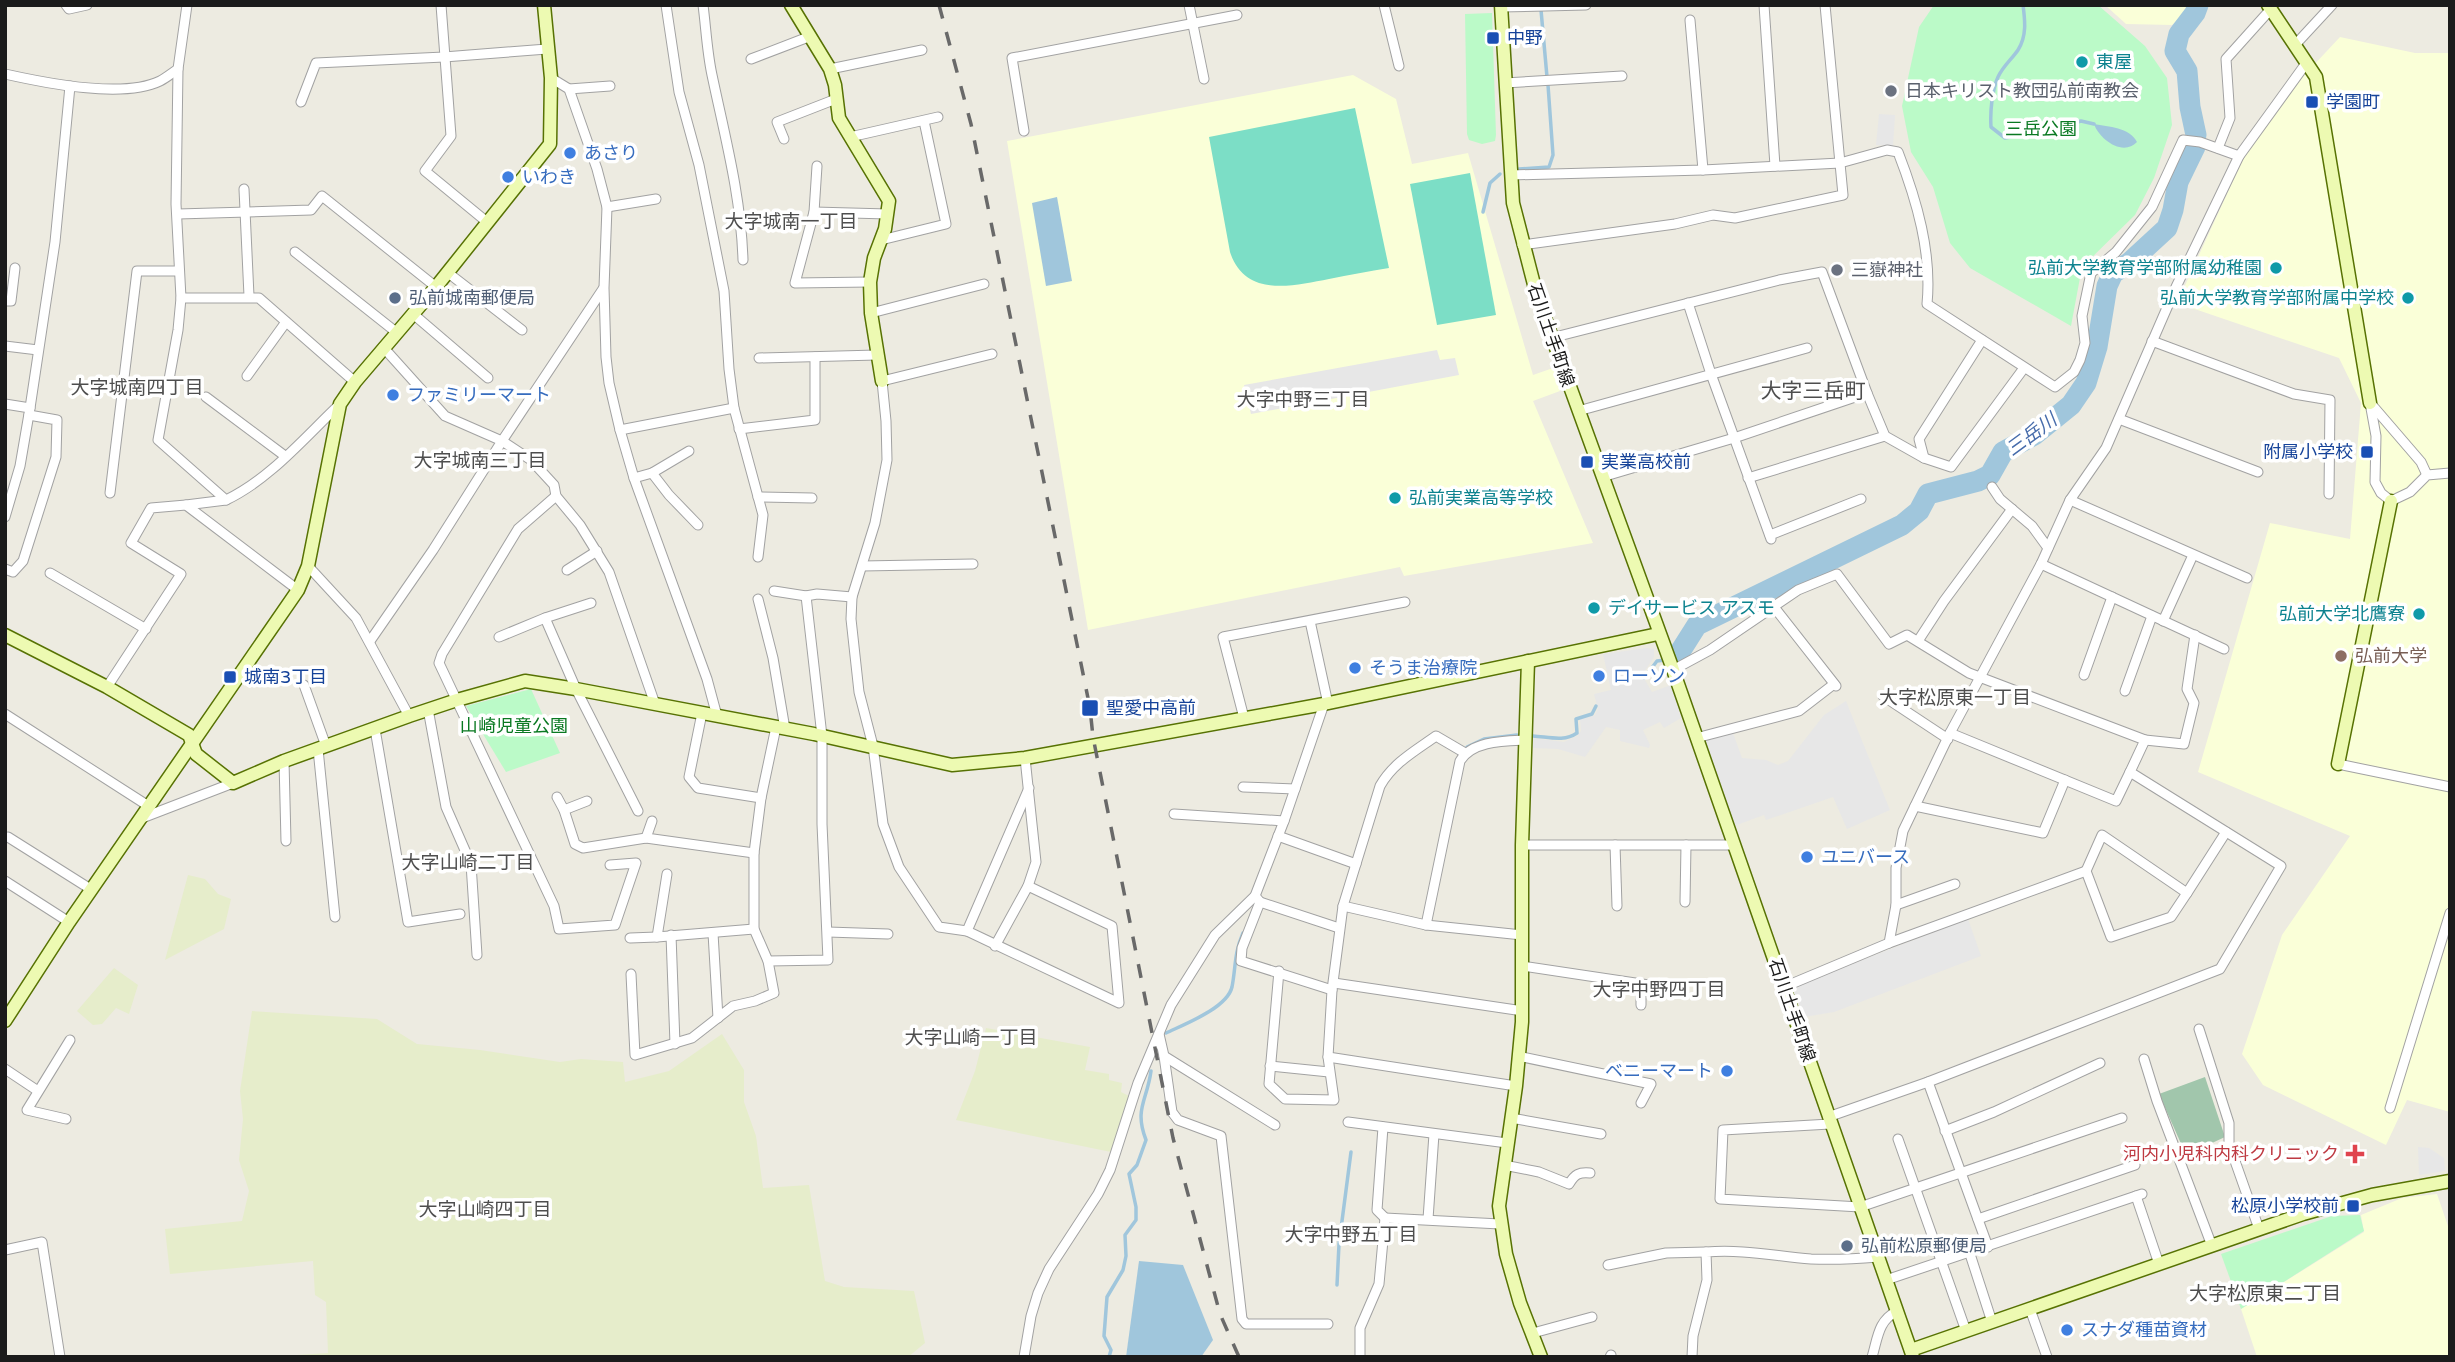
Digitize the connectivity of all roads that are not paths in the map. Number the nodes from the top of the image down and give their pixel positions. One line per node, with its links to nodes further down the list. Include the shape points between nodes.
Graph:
1 (66, 5): 2 (street, via 69,9)
2 (87, 5)
3 (187, 5): 29 (street)
4 (441, 5): 25 (street)
5 (544, 5): 23 (street)
6 (666, 5): 103 (street, via 679,92 699,165 723,291)
7 (703, 5): 64 (street, via 742,219)
8 (791, 5): 21 (street)
9 (1189, 5): 20 (street)
10 (1395, 5): 15 (street)
11 (1586, 5): 16 (street)
12 (1764, 5): 50 (street)
13 (1825, 5): 48 (street)
14 (2332, 5): 22 (street)
15 (1384, 6): 28 (street)
16 (1501, 6): 35 (street, 石川土手町線)
17 (2269, 8): 22 (street); 46 (street, via 2226,59 2230,118)
18 (1237, 15): 20 (street)
19 (1690, 20): 51 (street)
20 (1192, 23): 34 (street); 43 (street, via 1012,58)
21 (811, 36): 26 (street); 30 (street)
22 (2295, 45): 27 (street)
23 (547, 49): 25 (street); 33 (street)
24 (922, 50): 30 (street)
25 (444, 57): 40 (street, via 316,63); 60 (street, via 451,136 425,171)
26 (751, 59)
27 (2306, 62): 47 (street); 100 (street, via 2316,77)
28 (1399, 66)
29 (178, 69): 36 (street, via 143,87); 58 (street)
30 (830, 69): 39 (street)
31 (5, 74): 36 (street)
32 (1622, 76): 35 (street)
33 (551, 78): 38 (street); 60 (street, via 550,144)
34 (1203, 79)
35 (1505, 83): 52 (street, 石川土手町線)
36 (70, 86): 87 (street, via 55,242)
37 (610, 86): 38 (street)
38 (569, 89): 55 (street)
39 (836, 99): 44 (street, via 839,118); 45 (street, via 777,122)
40 (301, 102)
41 (938, 117): 42 (street)
42 (924, 121): 44 (street); 61 (street, via 946,224)
43 (1024, 131)
44 (850, 137): 59 (street, via 881,184 889,201)
45 (784, 139)
46 (2218, 148): 47 (street); 92 (street, via 2183,140 2152,207 2116,252 2091,273 2082,316 2085,343 2074,372 2055,387)
47 (2239, 156): 83 (street)
48 (1840, 163): 50 (street); 62 (street, via 1843,195 1735,218 1713,215); 82 (street, via 1887,150 1898,152 1928,257 1927,304)
49 (817, 166): 56 (street)
50 (1775, 166): 51 (street)
51 (1703, 170): 52 (street)
52 (1511, 175): 62 (street, 石川土手町線)
53 (244, 189): 57 (street)
54 (656, 198): 55 (street)
55 (607, 206): 71 (street)
56 (814, 212): 59 (street); 68 (street, via 795,283)
57 (246, 213): 58 (street); 70 (street, via 311,210 322,196); 72 (street)
58 (178, 214): 66 (street)
59 (888, 214): 61 (street)
60 (487, 222): 67 (street)
61 (881, 240): 68 (street)
62 (1522, 245): 81 (street, 石川土手町線)
63 (295, 252): 80 (street)
64 (743, 260)
65 (15, 268): 74 (street, via 11,301)
66 (178, 271): 73 (street); 123 (street, via 137,271)
67 (447, 272): 70 (street); 79 (street)
68 (870, 282): 77 (street)
69 (984, 284): 77 (street)
70 (436, 286): 76 (street)
71 (604, 288): 108 (street, via 606,357); 111 (street)
72 (249, 296): 73 (street); 78 (street, via 259,298)
73 (181, 298): 129 (street, via 158,440)
74 (5, 301)
75 (1688, 303): 81 (street); 93 (street); 98 (street, via 1822,272)
76 (412, 313): 80 (street); 95 (street)
77 (871, 313): 89 (street)
78 (286, 322): 94 (street); 97 (street)
79 (522, 330)
80 (396, 332): 85 (street)
81 (1551, 338): 104 (street, 石川土手町線)
82 (1982, 340): 92 (street); 114 (street, via 1919,439)
83 (2152, 341): 106 (street); 124 (street, via 2294,394 2330,400)
84 (5, 345): 87 (street)
85 (383, 347): 97 (street); 111 (street, via 445,416)
86 (1807, 348): 93 (street)
87 (38, 350): 105 (street)
88 (992, 354): 96 (street)
89 (877, 355): 90 (street); 96 (street)
90 (815, 357): 91 (street); 107 (street, via 815,420)
91 (759, 358)
92 (2024, 368): 114 (street, via 1951,467)
93 (1711, 374): 104 (street); 110 (street)
94 (247, 376)
95 (488, 378)
96 (881, 381): 143 (street, via 887,460)
97 (355, 382): 102 (street)
98 (1867, 393): 109 (street); 110 (street)
99 (206, 397): 113 (street)
100 (2370, 403): 118 (street); 131 (street, via 2376,436 2375,482)
101 (5, 404): 105 (street)
102 (340, 404): 113 (street); 142 (street)
103 (734, 408): 107 (street); 108 (street)
104 (1578, 411): 119 (street, 石川土手町線)
105 (29, 412): 134 (street); 144 (street, via 57,420 56,457 23,561 13,572)
106 (2119, 419): 115 (street); 130 (street, via 2106,448)
107 (739, 429): 126 (street)
108 (620, 430): 120 (street)
109 (1885, 436): 114 (street); 121 (street)
110 (1734, 438): 119 (street); 121 (street)
111 (502, 441): 125 (street, via 531,460 554,485); 167 (street)
112 (689, 452): 116 (street)
113 (285, 456): 129 (street)
114 (1924, 458)
115 (2258, 472)
116 (652, 473): 120 (street); 135 (street)
117 (2450, 473): 118 (street)
118 (2427, 475): 131 (street, via 2410,492)
119 (1602, 477): 162 (street, 石川土手町線)
120 (634, 478): 185 (street)
121 (1748, 478): 128 (street, via 1770,537)
122 (1992, 487): 133 (street)
123 (110, 492)
124 (2329, 494)
125 (556, 496): 137 (street); 178 (street, via 518,529 442,654 439,663)
126 (758, 497): 127 (street); 139 (street, via 763,515)
127 (812, 498)
128 (1861, 499)
129 (226, 500): 132 (street)
130 (2070, 500): 136 (street); 138 (street)
131 (2391, 501): 200 (street)
132 (186, 505): 148 (street); 161 (street, via 151,508 131,543 181,574)
133 (2012, 509): 136 (street); 166 (street)
134 (5, 517)
135 (698, 525)
136 (2048, 548): 141 (street)
137 (597, 551): 145 (street); 179 (street, via 609,572)
138 (2193, 555): 147 (street); 160 (street)
139 (758, 557)
140 (973, 564): 143 (street)
141 (2040, 564): 152 (street); 172 (street)
142 (308, 566): 148 (street); 167 (street, via 356,618)
143 (862, 566): 151 (street)
144 (5, 569)
145 (567, 570)
146 (50, 573): 161 (street)
147 (2247, 578)
148 (298, 590): 194 (street)
149 (774, 591): 150 (street)
150 (806, 596): 151 (street); 189 (street)
151 (852, 597): 195 (street, via 850,619 859,692)
152 (2112, 597): 157 (street); 171 (street)
153 (758, 600): 187 (street, via 773,658)
154 (1405, 602): 159 (street)
155 (591, 603): 158 (street)
156 (1774, 607): 166 (street, via 1798,590 1837,574 1889,644 1907,635); 170 (street, via 1710,650); 191 (street, via 1835,685 1799,711)
157 (2152, 616): 160 (street); 176 (street)
158 (545, 618): 165 (street); 175 (street)
159 (1310, 621): 180 (street); 186 (street, via 1223,637)
160 (2163, 621): 164 (street)
161 (146, 628): 174 (street)
162 (1658, 634): 169 (street); 170 (street, 石川土手町線)
163 (5, 635): 174 (street)
164 (2195, 635): 168 (street); 193 (street, via 2188,689 2194,703 2184,744)
165 (499, 637)
166 (1918, 640): 172 (street)
167 (370, 641): 184 (street)
168 (2224, 649)
169 (1528, 661): 180 (street); 192 (street)
170 (1672, 667): 191 (street, 石川土手町線)
171 (2084, 675)
172 (1980, 676): 190 (street); 193 (street)
173 (304, 685): 196 (street)
174 (107, 687): 194 (street, via 189,735)
175 (576, 689): 178 (street, via 525,681); 179 (street); 214 (street)
176 (2125, 691)
177 (1883, 696): 190 (street)
178 (457, 699): 181 (street); 230 (street, via 554,906 559,929 615,925 636,863)
179 (655, 704): 182 (street)
180 (1326, 704): 186 (street); 207 (street)
181 (428, 709): 184 (street); 260 (street, via 446,807 471,864)
182 (702, 713): 185 (street); 209 (street, via 689,777 698,788)
183 (5, 714): 212 (street)
184 (409, 716): 188 (street)
185 (717, 716): 187 (street)
186 (1244, 718): 198 (street)
187 (780, 728): 189 (street); 209 (street)
188 (375, 729): 196 (street); 244 (street, via 408,922)
189 (822, 736): 195 (street); 251 (street)
190 (1949, 736): 202 (street); 211 (street)
191 (1696, 738): 227 (street, 石川土手町線)
192 (1525, 740): 197 (street, via 1493,742); 224 (street)
193 (2145, 740): 201 (street)
194 (192, 745): 203 (street, via 196,754); 212 (street)
195 (873, 747): 198 (street, via 952,765); 250 (street, via 883,824 899,867 939,927)
196 (322, 748): 199 (street); 245 (street)
197 (1465, 752): 229 (street, via 1437,736 1387,773); 247 (street)
198 (1025, 758): 206 (street)
199 (284, 761): 203 (street); 223 (street)
200 (2338, 764): 205 (street)
201 (2130, 772): 202 (street, via 2116,801); 219 (street)
202 (2065, 780): 211 (street, via 2043,833)
203 (233, 783): 216 (street)
204 (1243, 787): 207 (street)
205 (2450, 787)
206 (1029, 788): 235 (street, via 1036,862); 250 (street)
207 (1295, 789): 218 (street)
208 (557, 797): 213 (street)
209 (761, 798): 228 (street)
210 (587, 801): 213 (street)
211 (1916, 806): 240 (street, via 1903,831)
212 (150, 807): 216 (street)
213 (564, 810): 222 (street, via 575,844 583,848)
214 (638, 811)
215 (1174, 814): 218 (street)
216 (140, 818): 236 (street)
217 (652, 821): 222 (street)
218 (1284, 821): 220 (street)
219 (2226, 832): 237 (street); 285 (street, via 2281,866 2220,969)
220 (1278, 836): 229 (street); 238 (street)
221 (8, 837): 236 (street)
222 (646, 838): 228 (street)
223 (286, 841)
224 (1522, 845): 225 (street); 255 (street)
225 (1615, 845): 226 (street); 242 (street)
226 (1686, 845): 227 (street); 239 (street)
227 (1734, 845): 268 (street, 石川土手町線)
228 (754, 853): 249 (street)
229 (1356, 864): 241 (street)
230 (610, 865)
231 (2086, 870): 237 (street, via 2102,835); 237 (street, via 2111,937 2171,917); 258 (street)
232 (667, 874): 256 (street)
233 (5, 881): 246 (street)
234 (1955, 884): 240 (street)
235 (1027, 886): 259 (street); 259 (street, via 1112,926 1119,1003)
236 (92, 890): 246 (street)
237 (2187, 893)
238 (1258, 899): 248 (street); 263 (street, via 1241,961); 274 (street, via 1215,935 1171,1005)
239 (1685, 902)
240 (1896, 905): 258 (street)
241 (1343, 906): 247 (street); 248 (street)
242 (1617, 906)
243 (2450, 913): 289 (street)
244 (460, 914)
245 (335, 917)
246 (69, 922): 272 (street)
247 (1426, 925): 255 (street)
248 (1339, 928): 266 (street)
249 (754, 929): 252 (street); 261 (street)
250 (967, 931): 259 (street)
251 (828, 932): 253 (street); 261 (street, via 828,960)
252 (713, 933): 254 (street); 271 (street)
253 (888, 934)
254 (671, 935): 256 (street); 276 (street)
255 (1522, 935): 262 (street)
256 (657, 937): 257 (street)
257 (630, 939)
258 (1889, 943): 268 (street)
259 (995, 946)
260 (477, 955)
261 (768, 961): 271 (street, via 774,993 733,1006)
262 (1522, 966): 265 (street); 270 (street)
263 (1279, 971): 266 (street); 282 (street)
264 (631, 974): 276 (street, via 635,1055)
265 (1641, 984): 267 (street); 269 (street)
266 (1333, 986): 270 (street); 279 (street)
267 (1662, 987)
268 (1784, 987): 293 (street, 石川土手町線)
269 (1641, 1005)
270 (1523, 1011): 278 (street)
271 (718, 1018): 276 (street, via 692,1038)
272 (5, 1021)
273 (2199, 1029): 313 (street, via 2229,1123 2229,1144)
274 (1159, 1034): 277 (street); 333 (street, via 1110,1170 1038,1293)
275 (70, 1040): 287 (street)
276 (675, 1044)
277 (1164, 1056): 295 (street); 328 (street, via 1172,1112 1178,1120 1221,1136 1242,1319 1246,1324)
278 (1518, 1056): 286 (street); 288 (street, via 1651,1084)
279 (1328, 1057): 284 (street); 286 (street)
280 (2144, 1059): 314 (street)
281 (2100, 1063): 297 (street)
282 (1270, 1066): 284 (street); 284 (street, via 1269,1084 1285,1099 1334,1100)
283 (5, 1069): 287 (street)
284 (1329, 1072)
285 (1928, 1082): 293 (street); 297 (street)
286 (1516, 1086): 290 (street)
287 (38, 1091): 292 (street, via 27,1110)
288 (1641, 1103)
289 (2390, 1108)
290 (1511, 1118): 299 (street); 301 (street)
291 (2122, 1118): 304 (street)
292 (66, 1119)
293 (1829, 1121): 308 (street, 石川土手町線); 308 (street, via 1723,1129 1720,1199)
294 (1348, 1122): 296 (street)
295 (1275, 1125)
296 (1383, 1127): 298 (street); 309 (street, via 1377,1210)
297 (1945, 1131): 304 (street)
298 (1434, 1134): 301 (street); 310 (street)
299 (1601, 1134)
300 (1898, 1139): 307 (street)
301 (1507, 1143): 302 (street)
302 (1504, 1165): 305 (street, via 1569,1184 1580,1172); 312 (street)
303 (2135, 1165): 311 (street)
304 (1960, 1172): 307 (street); 311 (street)
305 (1590, 1173)
306 (2450, 1181): 313 (street, via 2361,1198)
307 (1915, 1188): 308 (street); 320 (street)
308 (1860, 1207): 319 (street, 石川土手町線)
309 (1385, 1218): 310 (street); 334 (street, via 1380,1284 1360,1328)
310 (1428, 1219): 312 (street)
311 (1978, 1219): 315 (street)
312 (1500, 1224): 330 (street, via 1520,1303)
313 (2259, 1229): 314 (street)
314 (2212, 1246): 321 (street)
315 (1988, 1247): 317 (street); 321 (street, via 2139,1195)
316 (5, 1250): 332 (street, via 42,1241)
317 (1969, 1251): 320 (street); 327 (street)
318 (1706, 1252): 319 (street); 322 (street, via 1666,1253); 336 (street, via 1707,1280)
319 (1878, 1258): 323 (street, 石川土手町線)
320 (1940, 1260): 323 (street); 329 (street)
321 (2158, 1264): 324 (street)
322 (1608, 1265)
323 (1886, 1280): 325 (street, 石川土手町線)
324 (2030, 1309): 327 (street); 338 (street)
325 (1897, 1311): 331 (street, 石川土手町線); 337 (street, via 1885,1317)
326 (1592, 1317): 330 (street)
327 (1992, 1322): 329 (street)
328 (1328, 1324)
329 (1966, 1331): 331 (street)
330 (1533, 1333): 335 (street)
331 (1912, 1353)
332 (60, 1357)
333 (1024, 1357)
334 (1360, 1357)
335 (1541, 1357)
336 (1692, 1357)
337 (1872, 1357)
338 (2047, 1357)

